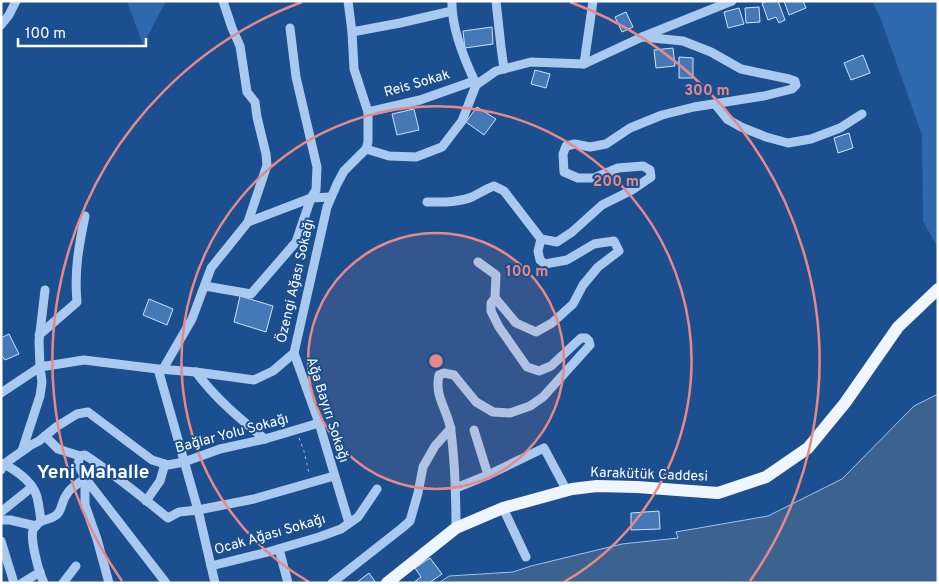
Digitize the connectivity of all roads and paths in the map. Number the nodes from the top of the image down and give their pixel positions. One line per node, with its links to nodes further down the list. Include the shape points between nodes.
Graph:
1 (16, 1): 9 (street)
2 (223, 1): 24 (street, via 240,46 247,92 255,102 266,154 267,165)
3 (348, 1): 11 (street)
4 (452, 1): 8 (street)
5 (496, 1): 14 (street)
6 (593, 1): 13 (street)
7 (732, 1): 12 (street)
8 (452, 11): 11 (street); 15 (street, via 455,31)
9 (1, 25)
10 (290, 28): 21 (street, via 296,77 317,167 316,190)
11 (352, 32): 17 (street, via 354,69)
12 (642, 37): 13 (street); 16 (street, via 683,41 741,69 795,81 792,89)
13 (584, 64): 14 (street, Reis Sokak, via 531,62)
14 (504, 69): 15 (street, Reis Sokak)
15 (475, 83): 17 (street, Reis Sokak); 19 (street, via 462,121 442,147 416,157 388,156)
16 (715, 104): 18 (street, via 734,123 788,143 811,139 840,128); 25 (street, via 662,115 630,128 606,144 566,146 564,172 578,178 594,178 618,168 643,166 650,170 651,176 602,205 557,242)
17 (368, 112): 19 (street)
18 (862, 114)
19 (366, 149): 20 (street, Özengi Ağası Sokağı, via 344,171)
20 (331, 197): 21 (street); 32 (street, Özengi Ağası Sokağı)
21 (311, 198): 24 (street); 27 (street, via 296,242 251,294)
22 (427, 202): 25 (street, via 454,202 494,186 504,191)
23 (85, 216): 31 (street, via 77,252 77,302)
24 (248, 222): 27 (street, via 211,268)
25 (541, 239): 30 (street, via 538,251 540,260 545,264 567,260 600,242 614,241 619,251 582,285 573,304 536,332 516,323)
26 (478, 262): 30 (street, via 496,275)
27 (204, 286): 34 (street, via 192,319)
28 (938, 289): 55 (main road, Karakütük Caddesi, via 898,327 845,403 808,448 766,477 718,493 597,486)
29 (45, 290): 31 (street)
30 (495, 298): 38 (street, via 490,311 527,367 539,371 551,366 581,338 586,338 590,345 543,396 530,406 510,413 493,412 476,402 454,375 439,374 437,384)
31 (39, 334): 33 (street)
32 (294, 353): 35 (street, Özengi Ağası Sokağı, via 273,371 254,380); 37 (street, Ağa Bayırı Sokağı)
33 (40, 367): 34 (street, Özengi Ağası Sokağı, via 84,360); 36 (street); 43 (street, via 40,396)
34 (160, 369): 35 (street, Özengi Ağası Sokağı); 45 (street)
35 (196, 372): 42 (street, via 223,403)
36 (1, 393)
37 (319, 423): 40 (street, Bağlar Yolu Sokağı); 49 (street, Ağa Bayırı Sokağı)
38 (451, 428): 53 (street); 78 (street, via 423,467 410,520)
39 (474, 430): 48 (street)
40 (296, 431): 42 (street, Bağlar Yolu Sokağı); 51 (path, via 304,451)
41 (46, 436): 43 (street, Bağlar Yolu Sokağı); 44 (street, via 58,450); 46 (street, Bağlar Yolu Sokağı, via 77,414 88,412 152,460)
42 (266, 439): 45 (street, Bağlar Yolu Sokağı, via 220,449)
43 (22, 451): 47 (street, Bağlar Yolu Sokağı)
44 (80, 456): 50 (street, via 78,464); 56 (street, via 85,455)
45 (184, 462): 46 (street, Bağlar Yolu Sokağı); 58 (street)
46 (165, 464): 56 (street, via 160,481)
47 (2, 466): 52 (street, via 16,470)
48 (488, 475): 53 (street); 55 (street, via 544,448)
49 (334, 476): 51 (street); 62 (street, Ağa Bayırı Sokağı)
50 (85, 478): 61 (street, via 70,490 55,517); 74 (street, via 85,505); 75 (street)
51 (309, 484): 58 (street)
52 (32, 487): 59 (street); 61 (street, via 37,495)
53 (456, 488): 63 (street)
54 (377, 489): 62 (street, Ocak Ağası Sokağı, via 358,517)
55 (567, 491): 57 (main road, Karakütük Caddesi)
56 (146, 500): 58 (street, via 168,518 179,512)
57 (503, 508): 63 (main road, Karakütük Caddesi); 66 (street)
58 (198, 510): 68 (street)
59 (1, 512)
60 (1, 520): 61 (street)
61 (39, 523): 69 (street, via 33,531)
62 (349, 523): 65 (street, Ocak Ağası Sokağı, via 319,537)
63 (456, 528): 79 (main road, Karakütük Caddesi)
64 (1, 541): 70 (street)
65 (279, 548): 68 (street, Ocak Ağası Sokağı); 77 (street)
66 (526, 557)
67 (76, 566): 73 (street)
68 (211, 566): 76 (street)
69 (40, 572): 71 (street); 72 (street)
70 (14, 583)
71 (22, 583)
72 (44, 583)
73 (63, 583)
74 (109, 583)
75 (166, 583)
76 (215, 583)
77 (288, 583)
78 (332, 583)
79 (387, 583)

